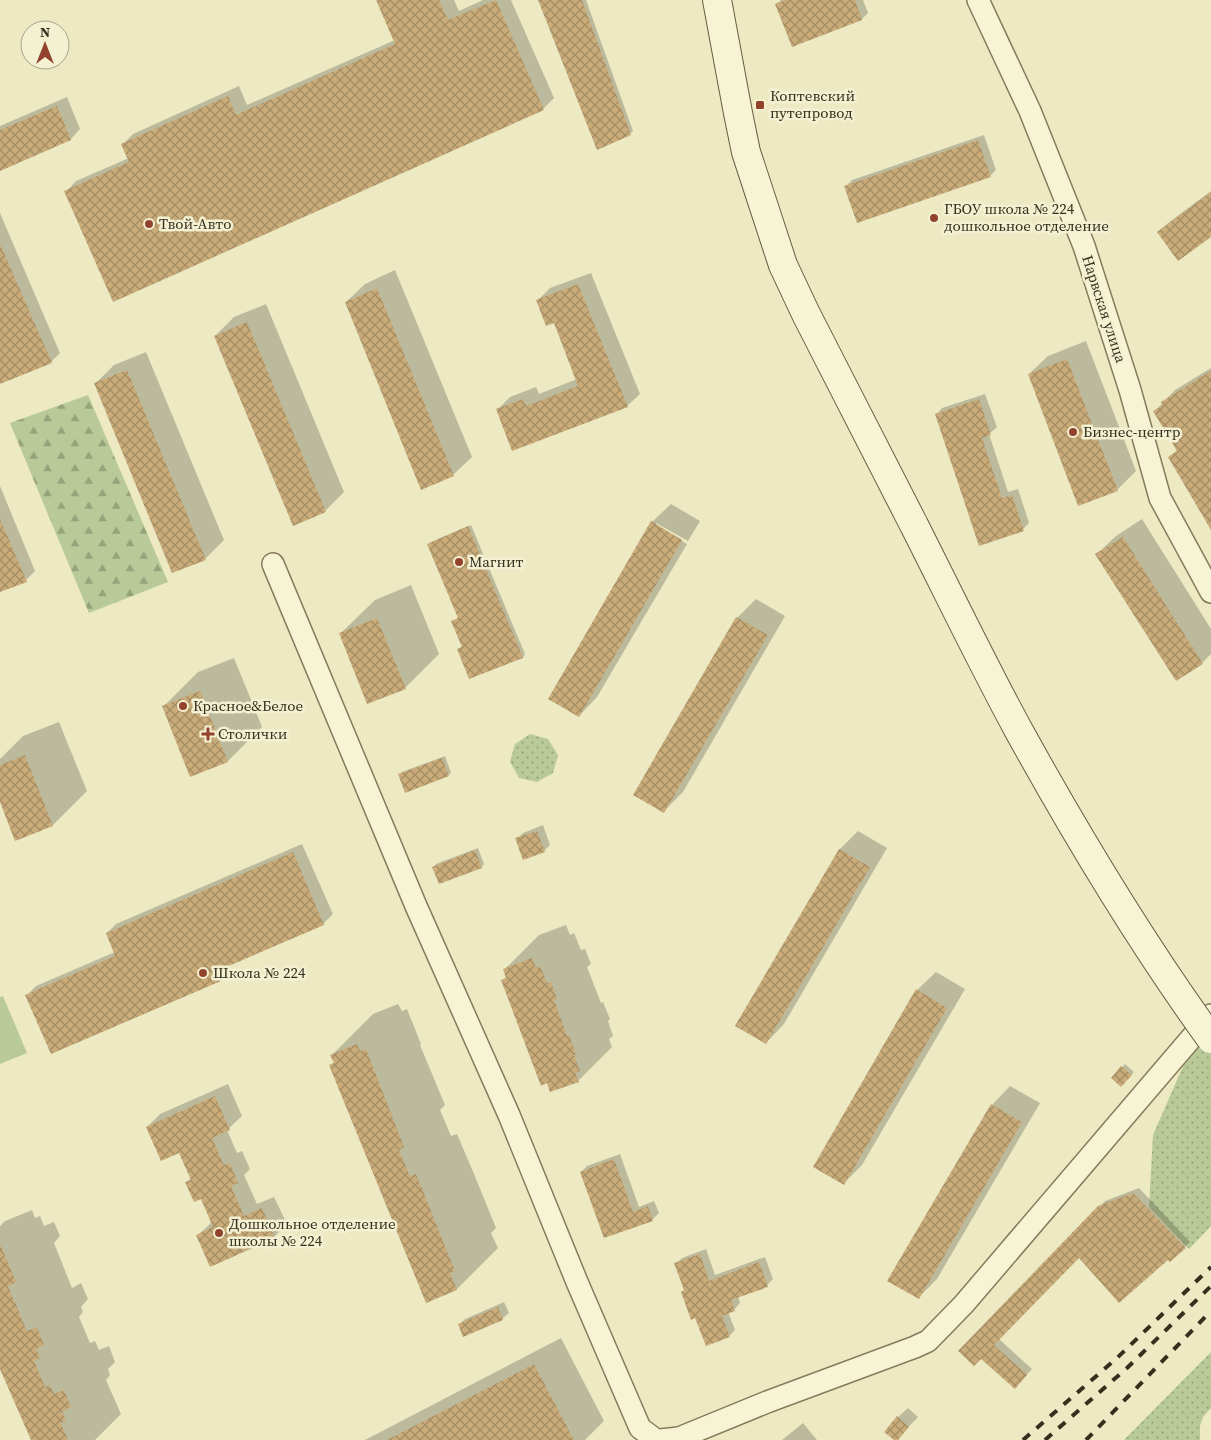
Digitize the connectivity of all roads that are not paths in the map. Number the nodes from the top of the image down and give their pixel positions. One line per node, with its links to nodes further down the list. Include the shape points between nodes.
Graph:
1 (718, 0): 6 (street, bridge, via 746,152 783,265 806,314 1019,730 1096,864 1172,984)
2 (978, 0): 4 (street, Нарвская улица, via 1030,111 1084,246 1160,498)
3 (273, 564): 7 (street, via 640,1428)
4 (1211, 592)
5 (1211, 1015): 8 (street, via 964,1304 928,1341 679,1438)
6 (1211, 1038)
7 (656, 1440)
8 (660, 1440)

